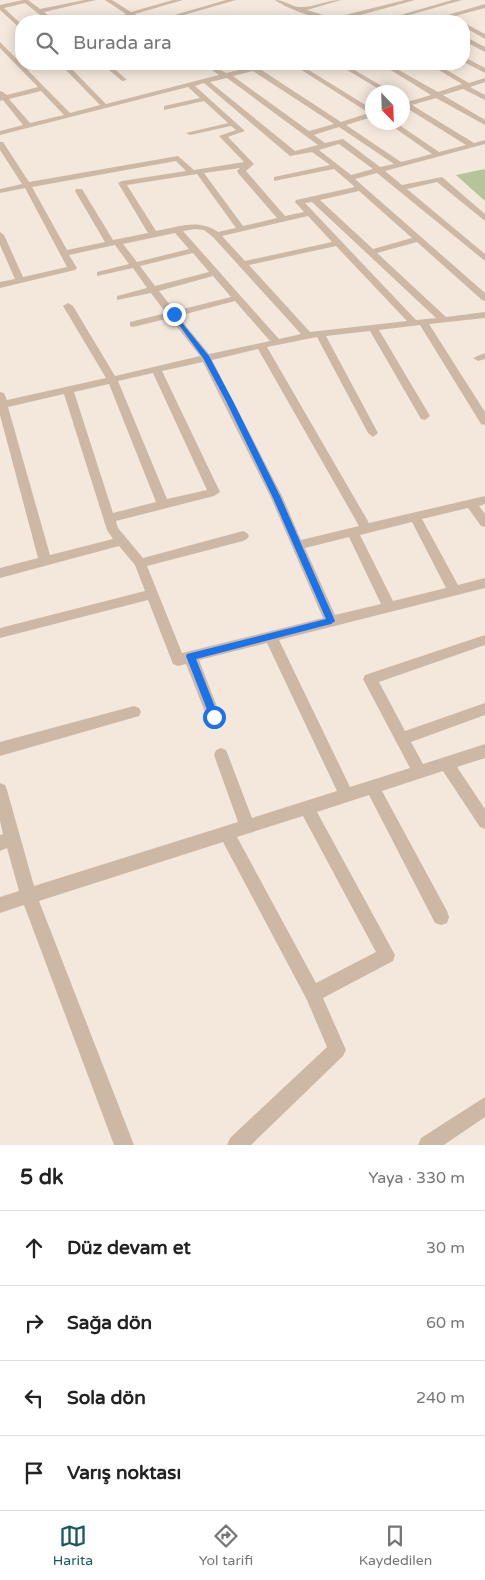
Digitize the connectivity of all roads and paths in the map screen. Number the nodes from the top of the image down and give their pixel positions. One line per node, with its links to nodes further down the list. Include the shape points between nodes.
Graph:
1 (93, 0): 12 (street)
2 (180, 0): 13 (street)
3 (233, 0): 16 (street)
4 (278, 0): 11 (street)
5 (338, 0): 11 (street)
6 (412, 0): 18 (street)
7 (459, 0): 19 (street)
8 (115, 2): 13 (street)
9 (485, 6): 20 (street)
10 (0, 7): 12 (street, via 26,1); 21 (street)
11 (300, 10): 17 (street)
12 (39, 11): 14 (street)
13 (130, 14): 15 (street)
14 (44, 15)
15 (127, 15)
16 (179, 15)
17 (316, 15)
18 (352, 15)
19 (405, 15)
20 (452, 15)
21 (15, 21)
22 (470, 28): 23 (street)
23 (485, 36)
24 (470, 41): 26 (street)
25 (0, 44): 27 (street)
26 (485, 50)
27 (15, 59)
28 (470, 62): 39 (street)
29 (25, 70): 47 (street)
30 (69, 70): 53 (street)
31 (115, 70): 41 (street)
32 (216, 70): 40 (street)
33 (247, 70): 40 (street)
34 (257, 70): 61 (street)
35 (304, 70): 56 (street)
36 (350, 70): 45 (street)
37 (395, 70): 48 (street)
38 (441, 70): 46 (street)
39 (485, 71)
40 (226, 76): 43 (street); 66 (street)
41 (124, 80)
42 (485, 80): 46 (street)
43 (206, 81): 44 (street); 71 (street, via 293,154)
44 (190, 85): 51 (street); 53 (street)
45 (376, 85)
46 (465, 86): 48 (street); 50 (street)
47 (43, 88): 49 (street); 57 (street)
48 (438, 94): 52 (street); 59 (street)
49 (1, 96): 62 (street)
50 (485, 98)
51 (206, 99): 54 (street); 60 (street)
52 (410, 102)
53 (105, 106): 57 (street)
54 (167, 108)
55 (410, 108): 70 (street)
56 (365, 109)
57 (69, 116): 62 (street)
58 (365, 116): 61 (street)
59 (485, 123)
60 (232, 124): 65 (street); 73 (street, via 241,131 223,136)
61 (340, 125): 66 (street); 74 (street)
62 (28, 126): 64 (street)
63 (401, 130): 72 (street)
64 (0, 133)
65 (190, 133)
66 (309, 134): 69 (street)
67 (485, 142): 70 (street)
68 (0, 144): 80 (street)
69 (323, 145): 71 (street); 76 (street, via 340,142)
70 (472, 145): 72 (street)
71 (314, 150): 75 (street)
72 (440, 155): 74 (street)
73 (250, 164): 77 (street); 88 (street, via 241,171)
74 (401, 165): 76 (street)
75 (336, 166): 78 (street); 79 (street)
76 (380, 170): 79 (street); 82 (street)
77 (196, 172): 80 (street, via 178,158); 89 (street); 92 (street, via 122,183)
78 (277, 178)
79 (350, 178): 81 (street)
80 (27, 185): 83 (street); 99 (street)
81 (360, 188): 85 (street); 94 (street)
82 (401, 188): 87 (street, via 439,179); 100 (street)
83 (0, 191)
84 (79, 191): 95 (street)
85 (314, 199): 86 (street, via 299,202); 98 (street)
86 (309, 213): 88 (street); 96 (street)
87 (485, 218)
88 (283, 219): 89 (street)
89 (241, 229): 93 (street)
90 (177, 230): 92 (street); 93 (street, via 195,226 207,228); 97 (street)
91 (0, 235): 105 (street)
92 (154, 235): 95 (street)
93 (216, 235): 101 (street)
94 (418, 240): 98 (street); 110 (street)
95 (114, 243): 99 (street); 102 (street)
96 (336, 243): 101 (street); 115 (street)
97 (195, 250): 102 (street); 103 (street)
98 (372, 252): 114 (street)
99 (64, 253): 105 (street, via 72,268)
100 (485, 258)
101 (242, 264): 119 (street)
102 (136, 265): 104 (street); 107 (street)
103 (215, 273): 107 (street); 109 (street)
104 (100, 274)
105 (20, 280): 106 (street)
106 (0, 285)
107 (156, 290): 108 (street); 112 (street)
108 (120, 298)
109 (237, 298): 112 (street); 120 (street)
110 (485, 298)
111 (68, 306): 124 (street)
112 (174, 314): 116 (street); 122 (street)
113 (485, 315): 114 (street)
114 (444, 320): 115 (street)
115 (418, 322): 117 (street); 128 (street)
116 (133, 324)
117 (373, 328): 118 (street); 129 (street)
118 (320, 334): 119 (street); 131 (street)
119 (308, 335): 120 (street)
120 (277, 342): 121 (street)
121 (261, 345): 122 (street); 138 (street)
122 (206, 358): 123 (street); 142 (street)
123 (156, 370): 124 (street); 134 (street, via 214,492)
124 (112, 379): 125 (street); 134 (street)
125 (68, 390): 127 (street); 136 (street)
126 (485, 399): 128 (street)
127 (1, 401): 143 (street)
128 (473, 401): 130 (street)
129 (425, 416)
130 (485, 421)
131 (373, 433)
132 (485, 500): 133 (street)
133 (471, 503): 135 (street); 137 (street)
134 (163, 505): 136 (street)
135 (415, 516): 138 (street); 147 (street)
136 (109, 518): 141 (street)
137 (485, 523)
138 (366, 528): 139 (street)
139 (353, 532): 142 (street); 149 (street)
140 (243, 536): 144 (street)
141 (122, 541): 143 (street); 144 (street)
142 (298, 545): 150 (street)
143 (45, 561): 145 (street)
144 (140, 563): 148 (street)
145 (0, 573)
146 (485, 582): 147 (street)
147 (454, 590): 149 (street)
148 (152, 594): 151 (street); 154 (street, via 178,660)
149 (389, 606): 150 (street)
150 (331, 621): 152 (street)
151 (0, 633)
152 (270, 636): 154 (street); 166 (street)
153 (485, 640): 158 (street, via 370,679)
154 (190, 656): 157 (street)
155 (485, 709): 158 (street)
156 (134, 712): 159 (street)
157 (214, 717)
158 (402, 739): 163 (street)
159 (0, 749)
160 (485, 751): 162 (street)
161 (221, 755): 169 (street)
162 (448, 764): 163 (street); 168 (street)
163 (420, 773): 164 (street)
164 (373, 788): 166 (street); 174 (street)
165 (0, 790): 171 (street)
166 (347, 796): 167 (street)
167 (308, 809): 169 (street); 175 (street, via 387,955)
168 (485, 822)
169 (248, 827): 170 (street)
170 (227, 834): 172 (street); 175 (street)
171 (6, 841): 172 (street)
172 (28, 894): 173 (street); 177 (street)
173 (0, 905)
174 (440, 917)
175 (313, 994): 178 (street, via 337,1050)
176 (485, 1106): 179 (street)
177 (124, 1145)
178 (237, 1145)
179 (428, 1145)

